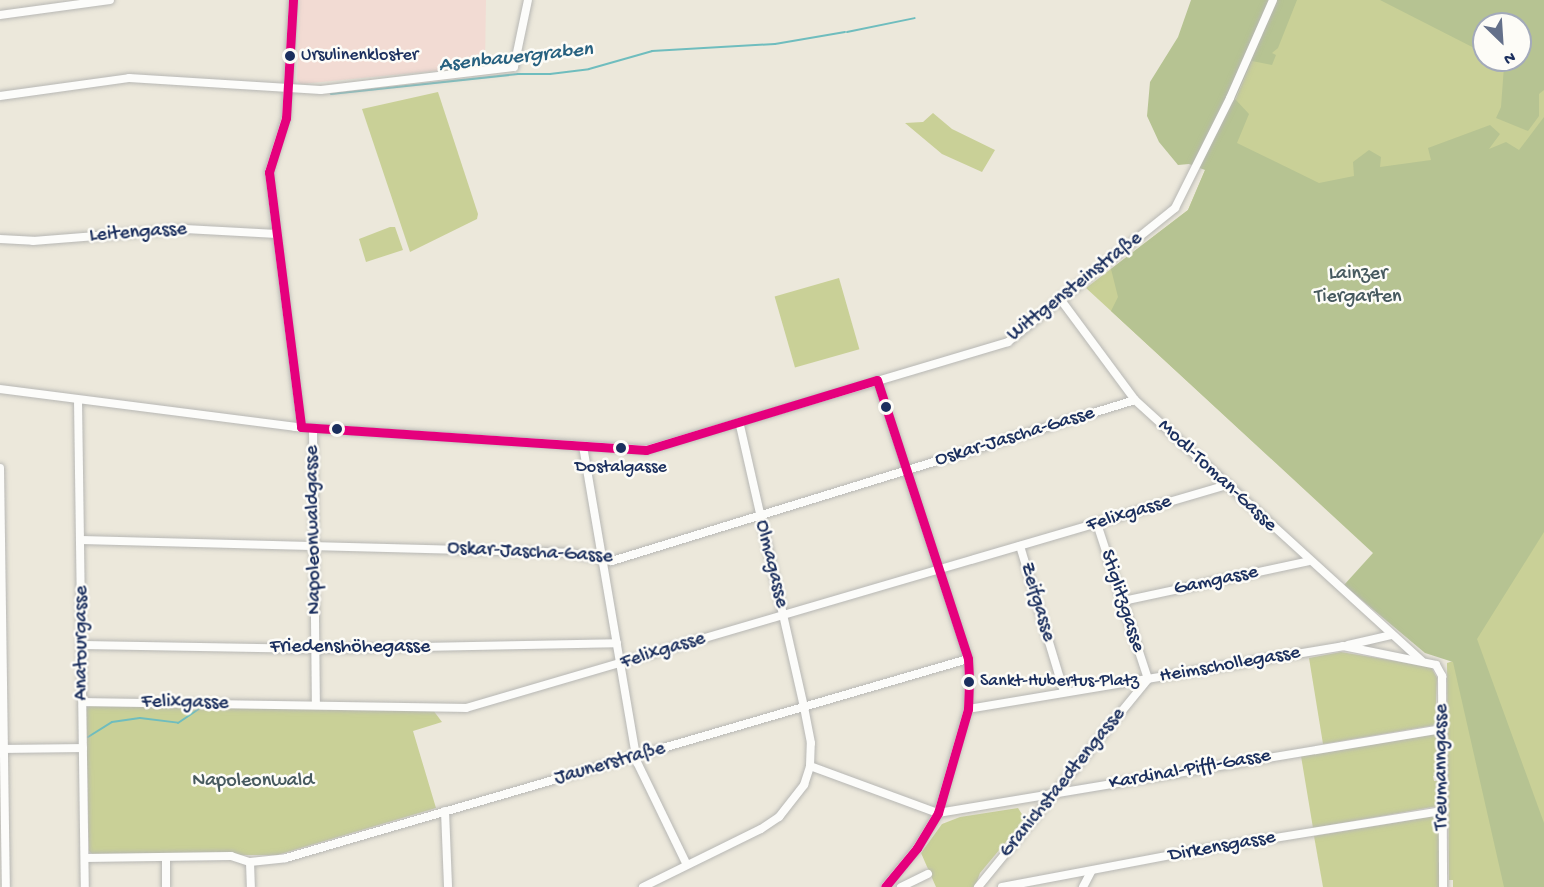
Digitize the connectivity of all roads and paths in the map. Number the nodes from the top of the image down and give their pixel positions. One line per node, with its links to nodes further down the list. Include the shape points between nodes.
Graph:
1 (110, 0): 5 (street)
2 (293, 0): 6 (street)
3 (528, 0): 6 (street, via 514,67 321,90)
4 (1273, 0): 10 (street, Wittgensteinstraße, via 1181,199)
5 (0, 15)
6 (289, 90): 7 (street, via 129,78); 8 (street, via 285,123 269,166)
7 (0, 96)
8 (277, 234): 9 (street, Leitengasse, via 185,229 33,241); 16 (street)
9 (0, 239)
10 (1061, 300): 11 (street, Wittgensteinstraße, via 1008,342); 14 (street, Modl-Toman-Gasse)
11 (877, 380): 15 (street, Wittgensteinstraße); 20 (street)
12 (0, 390): 13 (street, Wittgensteinstraße)
13 (78, 400): 16 (street, Wittgensteinstraße); 24 (street, Anatourgasse)
14 (1135, 400): 20 (street, Oskar-Jascha-Gasse); 21 (street, Modl-Toman-Gasse)
15 (739, 422): 18 (street, Wittgensteinstraße, via 646,450); 22 (street, Olmagasse)
16 (302, 427): 17 (street, Wittgensteinstraße)
17 (313, 428): 18 (street, Wittgensteinstraße); 25 (street, Napoleonwaldgasse)
18 (583, 446): 27 (street)
19 (0, 468): 30 (street)
20 (908, 470): 22 (street, Oskar-Jascha-Gasse); 29 (street)
21 (1227, 485): 23 (street, Felixgasse); 28 (street, Modl-Toman-Gasse)
22 (759, 515): 27 (street, Oskar-Jascha-Gasse, via 612,561); 32 (street, Olmagasse)
23 (1097, 524): 26 (street, Felixgasse); 31 (street, Stiglitzgasse)
24 (81, 540): 25 (street, Oskar-Jascha-Gasse); 35 (street, Anatourgasse)
25 (314, 544): 27 (street, Oskar-Jascha-Gasse, via 569,553); 37 (street, Napoleonwaldgasse)
26 (1020, 546): 29 (street, Felixgasse); 42 (street, Zeifgasse)
27 (603, 559): 34 (street)
28 (1310, 561): 31 (street, Gamgasse); 33 (street, Modl-Toman-Gasse)
29 (941, 570): 32 (street, Felixgasse); 38 (street)
30 (1, 597): 49 (street)
31 (1123, 601): 41 (street, Stiglitzgasse)
32 (783, 614): 40 (street, Felixgasse); 45 (street, Olmagasse)
33 (1391, 635): 36 (street); 39 (street, Modl-Toman-Gasse)
34 (617, 643): 37 (street, Friedenshöhegasse); 40 (street)
35 (83, 645): 37 (street, Friedenshöhegasse); 43 (street, Anatourgasse)
36 (1343, 646): 39 (street, Heimschollegasse); 41 (street, Heimschollegasse)
37 (316, 649): 44 (street, Napoleonwaldgasse)
38 (968, 659): 45 (street, Jaunerstraße); 46 (street)
39 (1421, 660): 47 (street, Treumanngasse, via 1440,670)
40 (621, 664): 44 (street, Felixgasse, via 466,708); 50 (street)
41 (1148, 678): 42 (street, Heimschollegasse); 52 (street, Granichstaedtengasse)
42 (1064, 692): 46 (street, Heimschollegasse)
43 (83, 702): 44 (street, Felixgasse); 48 (street, Anatourgasse)
44 (316, 704)
45 (804, 707): 50 (street, Jaunerstraße); 51 (street, Olmagasse, via 811,743)
46 (968, 709): 55 (street)
47 (1442, 729): 52 (street, Kardinal-Piffl-Gasse); 54 (street, Treumanngasse)
48 (83, 748): 49 (street); 57 (street, Anatourgasse)
49 (4, 749): 62 (street)
50 (637, 757): 53 (street, Jaunerstraße); 59 (street)
51 (810, 766): 55 (street); 59 (street, via 804,785 779,817)
52 (1055, 794): 55 (street, Kardinal-Piffl-Gasse); 70 (street, Granichstaedtengasse)
53 (445, 811): 58 (street, Jaunerstraße, via 286,858); 66 (street)
54 (1442, 811): 60 (street, Dirkensgasse, via 1176,854); 73 (street, Treumanngasse)
55 (938, 813): 68 (street, via 917,848)
56 (166, 857): 57 (street, Jaunerstraße); 58 (street, Jaunerstraße, via 231,856); 64 (street)
57 (85, 858): 63 (street, Anatourgasse)
58 (250, 862): 65 (street)
59 (687, 866): 67 (street)
60 (1091, 872): 71 (street, Dirkensgasse); 72 (street)
61 (928, 874): 69 (street)
62 (6, 887)
63 (85, 887)
64 (166, 887)
65 (250, 887)
66 (448, 887)
67 (643, 887)
68 (885, 887)
69 (901, 887)
70 (978, 887)
71 (1002, 887)
72 (1083, 887)
73 (1443, 887)

